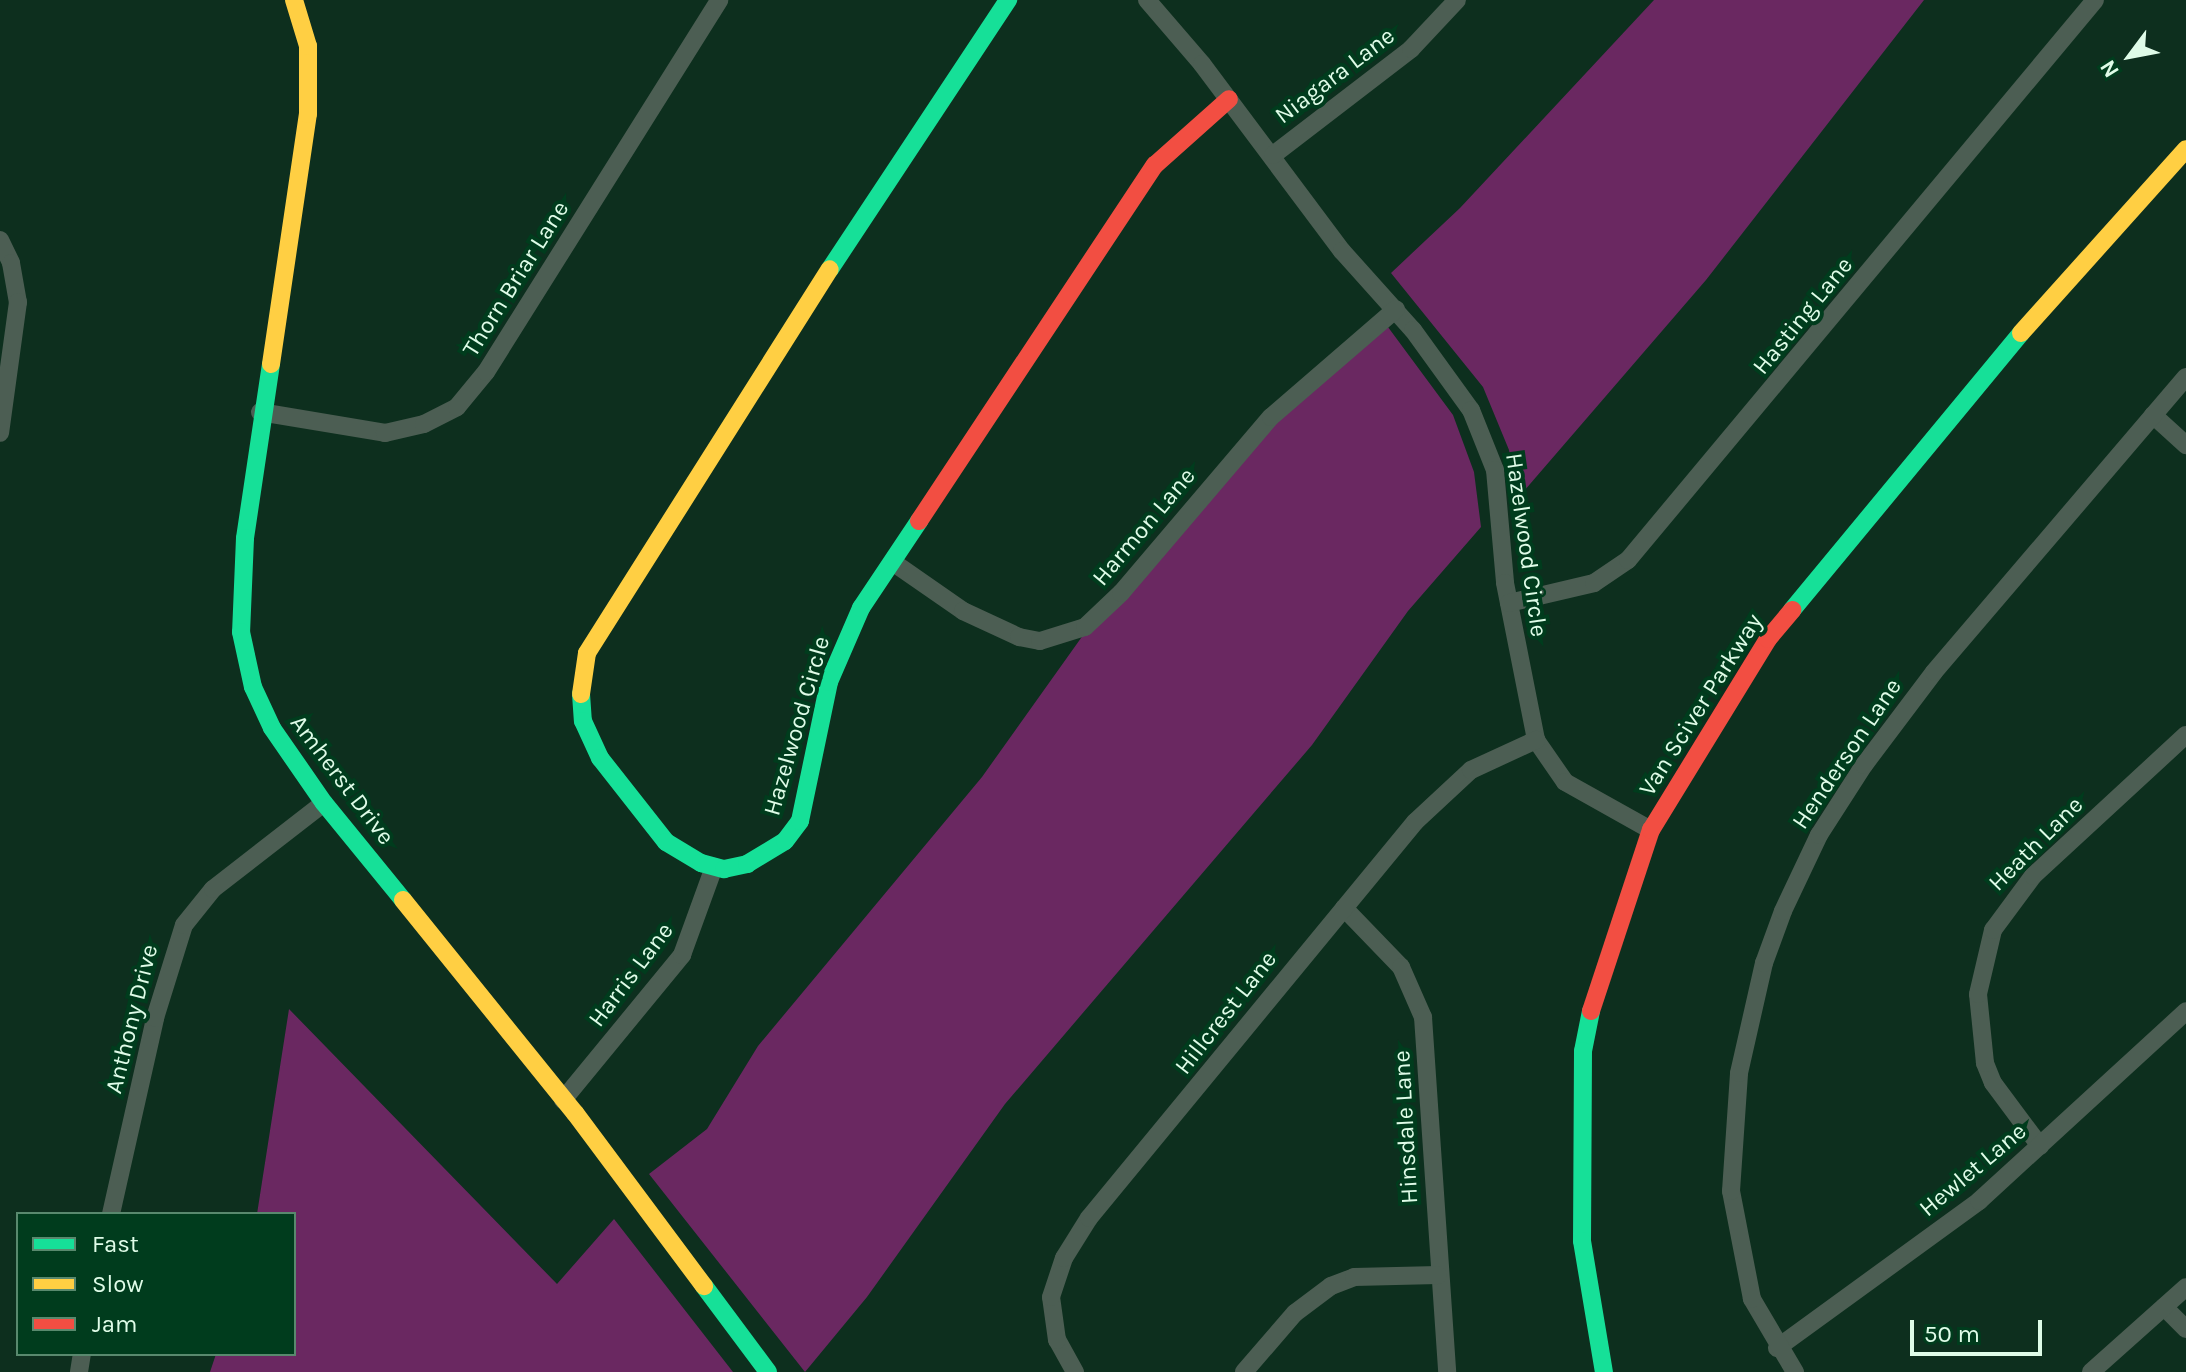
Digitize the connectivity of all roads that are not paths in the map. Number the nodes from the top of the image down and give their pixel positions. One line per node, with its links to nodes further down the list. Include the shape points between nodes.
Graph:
1 (294, 0): 15 (street, Amherst Drive, via 308,46 307,126)
2 (719, 0): 15 (street, Thorn Briar Lane, via 486,372 457,407 424,424 385,433)
3 (1008, 0): 25 (street, via 860,221 587,653 580,698 583,721 600,758 666,842)
4 (1147, 0): 7 (street, Hazelwood Circle)
5 (1457, 0): 9 (street, Niagara Lane, via 1411,49)
6 (2095, 0): 20 (street, Hasting Lane, via 1637,552 1594,583)
7 (1229, 99): 9 (street, Hazelwood Circle); 19 (street, Hazelwood Circle, via 1155,165)
8 (2186, 149): 10 (street, Van Sciver Parkway)
9 (1273, 155): 13 (street, Hazelwood Circle, via 1342,251)
10 (2171, 164): 11 (street); 24 (street, Van Sciver Parkway, via 1985,374 1768,639)
11 (2186, 177)
12 (0, 240): 17 (street, via 11,263 18,302)
13 (1396, 309): 19 (street, Harmon Lane, via 1271,417 1121,593 1085,627 1040,641 1019,637 954,606); 20 (street, Hazelwood Circle, via 1459,390 1488,444)
14 (2186, 377): 16 (street, Henderson Lane)
15 (260, 412): 23 (street, Amherst Drive, via 241,580 242,645 272,728)
16 (2153, 415): 18 (street); 35 (street, Henderson Lane, via 1917,695 1832,812 1793,885 1751,1017 1733,1131 1732,1206 1744,1274)
17 (0, 433)
18 (2186, 445)
19 (894, 563): 25 (street, Hazelwood Circle, via 861,608 837,656 800,821 767,854 747,864)
20 (1509, 603): 22 (street, Hazelwood Circle)
21 (2186, 735): 29 (street, Heath Lane, via 2033,876 1993,930 1978,994 1985,1063 1993,1083)
22 (1536, 740): 24 (street, Hazelwood Circle, via 1565,782); 26 (street, Hillcrest Lane, via 1487,761 1453,784)
23 (324, 803): 28 (street, Amherst Drive); 30 (street, Anthony Drive, via 213,889 184,925 155,1018)
24 (1651, 830): 40 (street, Van Sciver Parkway, via 1592,1001 1583,1051 1582,1241)
25 (714, 867): 28 (street, Harris Lane, via 682,955)
26 (1344, 908): 31 (street, Hinsdale Lane, via 1401,967 1423,1017); 37 (street, Hillcrest Lane, via 1104,1198 1064,1258 1055,1276 1051,1319)
27 (2186, 1011): 29 (street, Hewlet Lane)
28 (563, 1100): 36 (street, Amherst Drive)
29 (2040, 1146): 35 (street, Hewlet Lane, via 1979,1201)
30 (111, 1212)
31 (1438, 1275): 38 (street, via 1354,1277 1331,1286 1295,1313); 39 (street, Hinsdale Lane)
32 (2186, 1287): 33 (street)
33 (2164, 1307): 34 (street); 42 (street)
34 (2186, 1329)
35 (1777, 1348): 41 (street, Henderson Lane)
36 (768, 1372)
37 (1075, 1372)
38 (1244, 1372)
39 (1447, 1372)
40 (1604, 1372)
41 (1795, 1372)
42 (2091, 1372)

